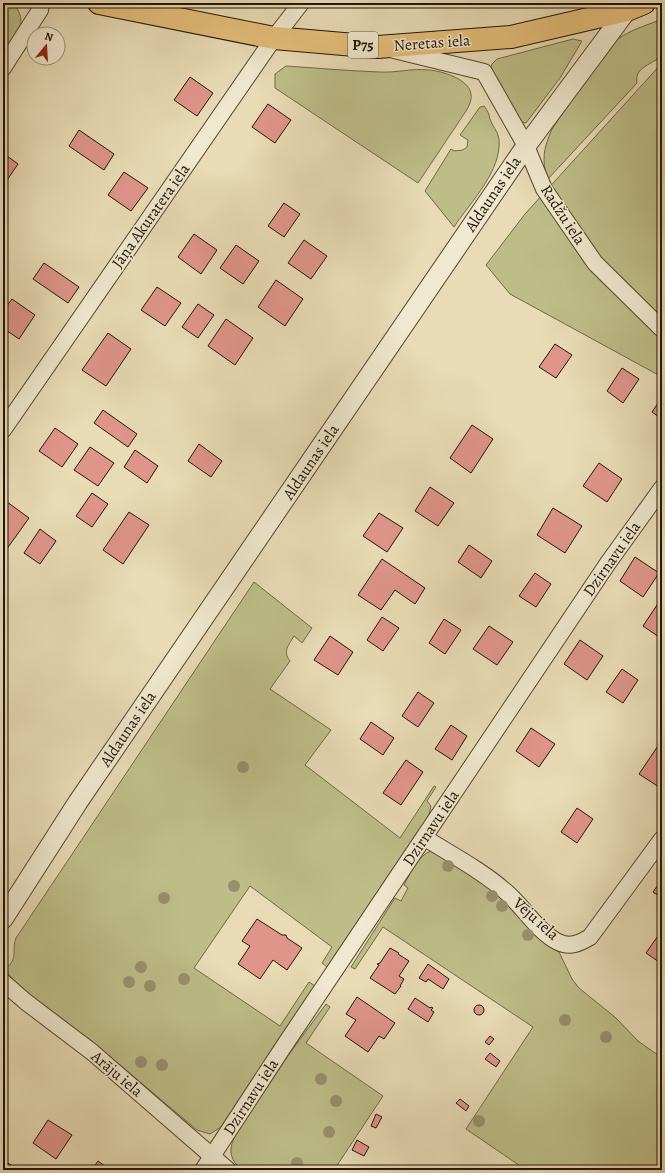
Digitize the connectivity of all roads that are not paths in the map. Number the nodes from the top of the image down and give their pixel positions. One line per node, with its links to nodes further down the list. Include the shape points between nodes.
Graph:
1 (41, 3): 7 (street, via 40,10)
2 (99, 3): 5 (main road, Neretas iela / P75)
3 (301, 3): 5 (street, Jāņa Akuratera iela)
4 (636, 6): 6 (main road, Neretas iela / P75, via 512,37); 8 (street, Aldaunas iela)
5 (274, 38): 6 (main road, Neretas iela / P75); 10 (street, Jāņa Akuratera iela)
6 (378, 47): 8 (street, Radžu iela, via 484,72)
7 (3, 68)
8 (526, 146): 9 (street, Radžu iela, via 544,190 595,263); 14 (street, Aldaunas iela, via 78,802)
9 (662, 329)
10 (3, 430)
11 (662, 488): 12 (street, Dzirnavu iela, via 604,570)
12 (425, 838): 13 (street, Vēju iela, via 492,880 548,935 570,945 590,937); 16 (street, Dzirnavu iela)
13 (662, 839)
14 (3, 919)
15 (3, 982): 16 (street, Arāju iela, via 92,1052)
16 (213, 1155): 17 (street, Dzirnavu iela); 18 (street, Arāju iela)
17 (203, 1170)
18 (228, 1170)

